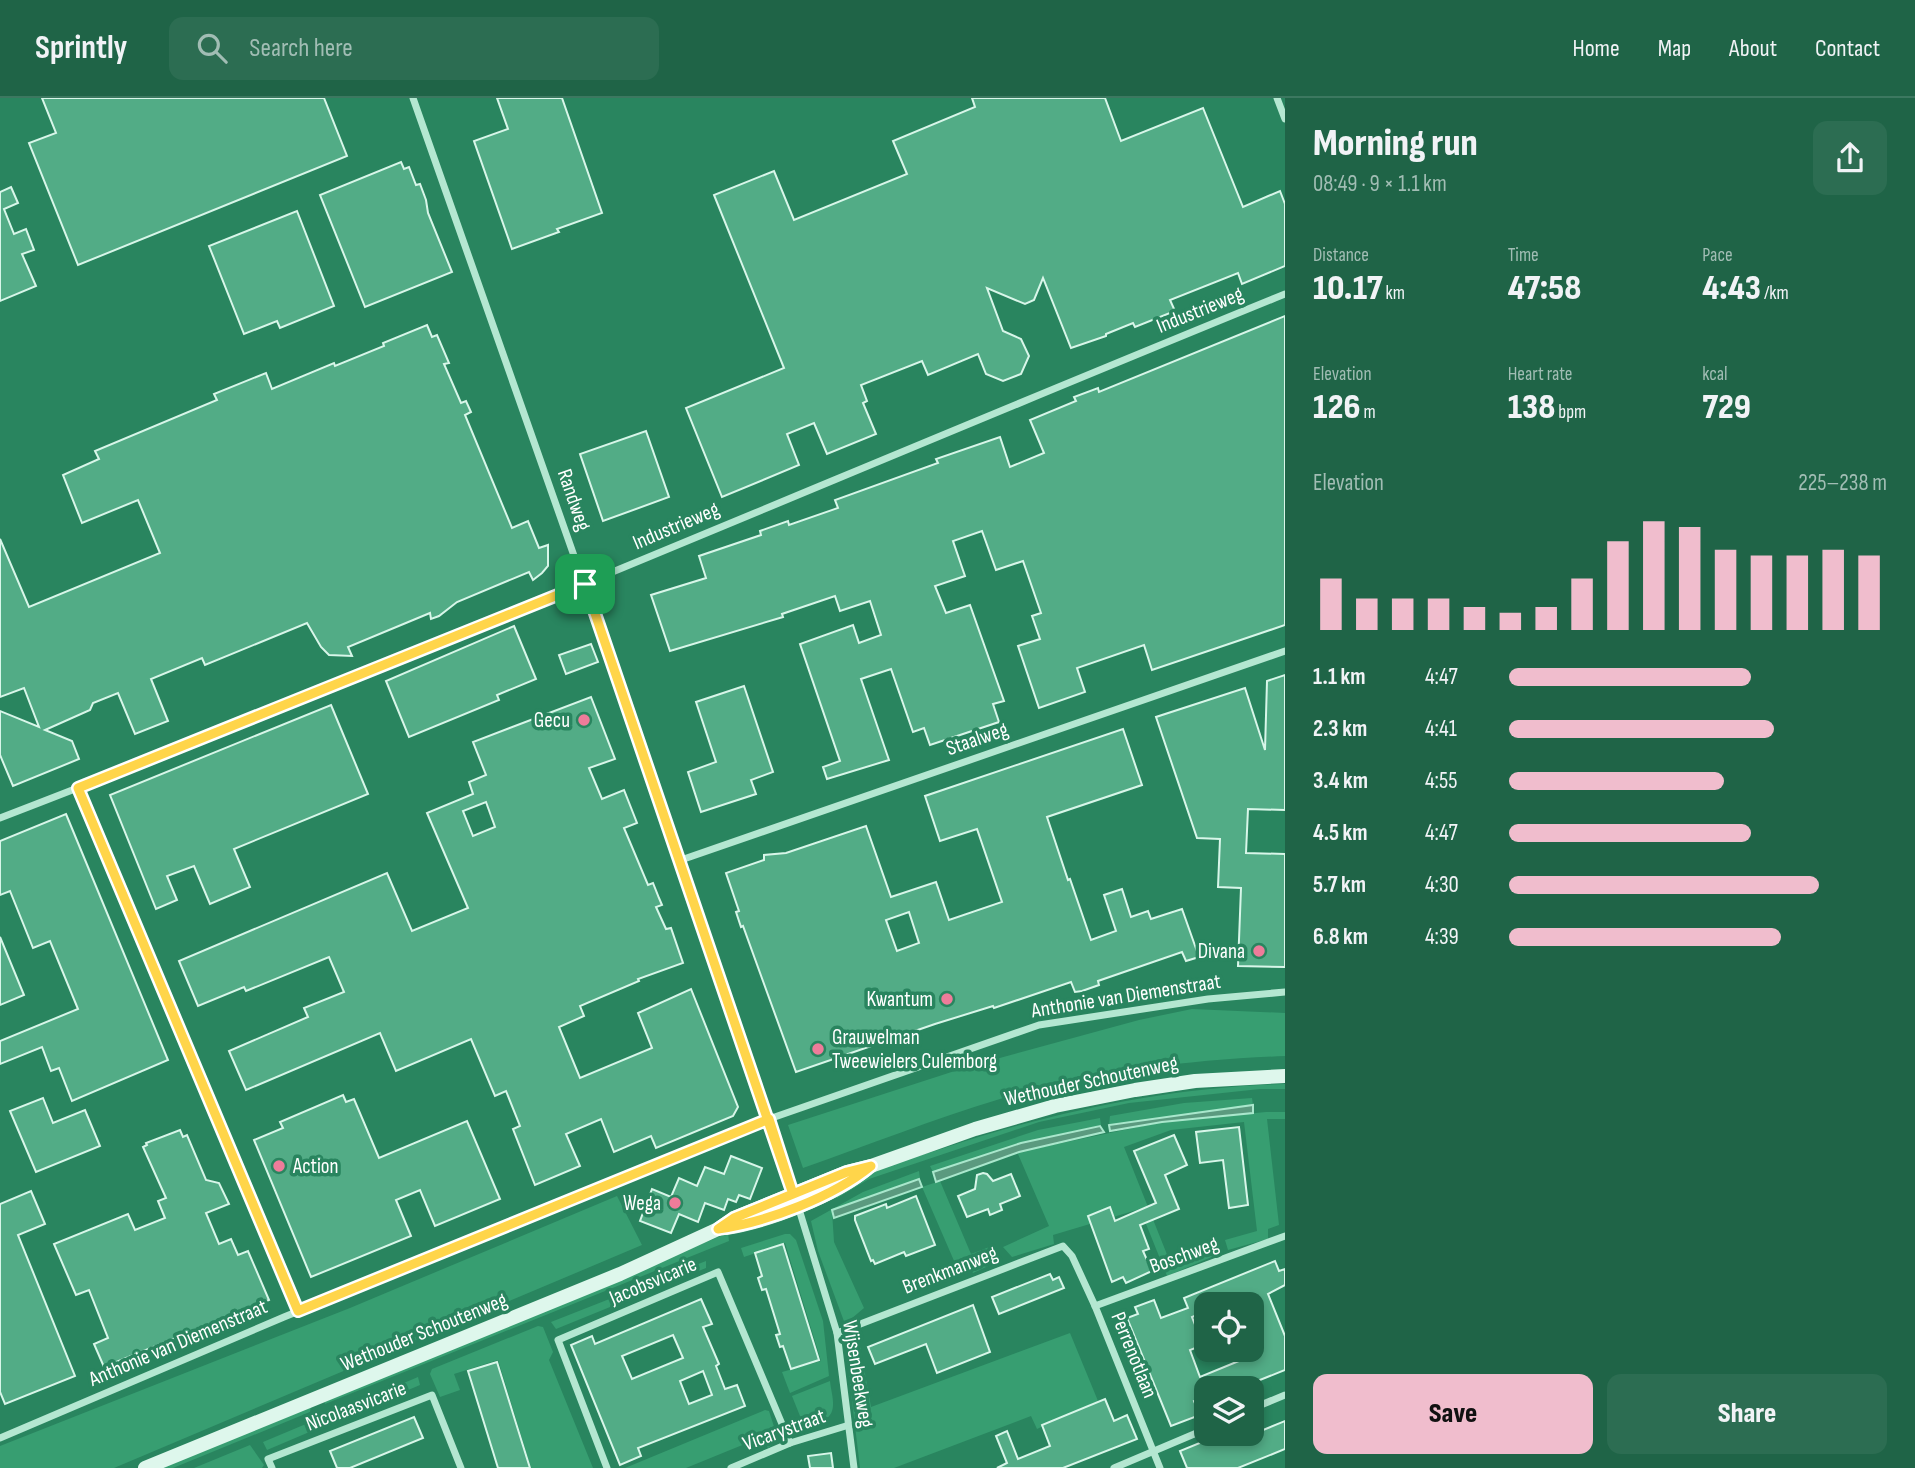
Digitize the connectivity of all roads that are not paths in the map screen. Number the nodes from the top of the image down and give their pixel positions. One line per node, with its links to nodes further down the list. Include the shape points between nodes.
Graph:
1 (414, 98): 5 (street, Randweg)
2 (1276, 98): 3 (street)
3 (1285, 119)
4 (1285, 294): 5 (street, Industrieweg)
5 (585, 584): 7 (street, Industrieweg); 9 (street, Randweg)
6 (1285, 650): 9 (street, Staalweg)
7 (78, 788): 8 (street, Industrieweg); 17 (street)
8 (0, 818)
9 (681, 860): 12 (street, Randweg)
10 (1285, 992): 12 (street, Anthonie van Diemenstraat, via 1040,1025)
11 (1285, 1076): 13 (street, Wethouder Schoutenweg, via 1195,1081 1055,1106 847,1172)
12 (769, 1119): 13 (street, Randweg); 17 (street, Anthonie van Diemenstraat)
13 (795, 1200): 18 (street, Wijsenbeekweg); 26 (street, Wethouder Schoutenweg, via 734,1218 620,1274)
14 (1285, 1236): 16 (street, Boschweg)
15 (1072, 1256): 16 (street, Perrenotlaan); 18 (street, Brenkmanweg, via 1063,1246)
16 (1095, 1306): 25 (street, Perrenotlaan)
17 (298, 1311): 23 (street, Anthonie van Diemenstraat)
18 (838, 1332): 21 (street, Wijsenbeekweg)
19 (1285, 1395): 20 (street)
20 (1264, 1404)
21 (849, 1425): 24 (street, Vicarystraat); 31 (street, Wijsenbeekweg)
22 (1194, 1434): 25 (street)
23 (0, 1437)
24 (790, 1443): 29 (street, Jacobsvicarie, via 718,1272 558,1340); 30 (street, Vicarystraat)
25 (1153, 1451): 32 (street); 33 (street, Perrenotlaan)
26 (145, 1468)
27 (272, 1468): 28 (street, Nicolaasvicarie, via 268,1459 432,1395)
28 (461, 1468)
29 (607, 1468)
30 (731, 1468)
31 (855, 1468)
32 (1114, 1468)
33 (1160, 1468)

